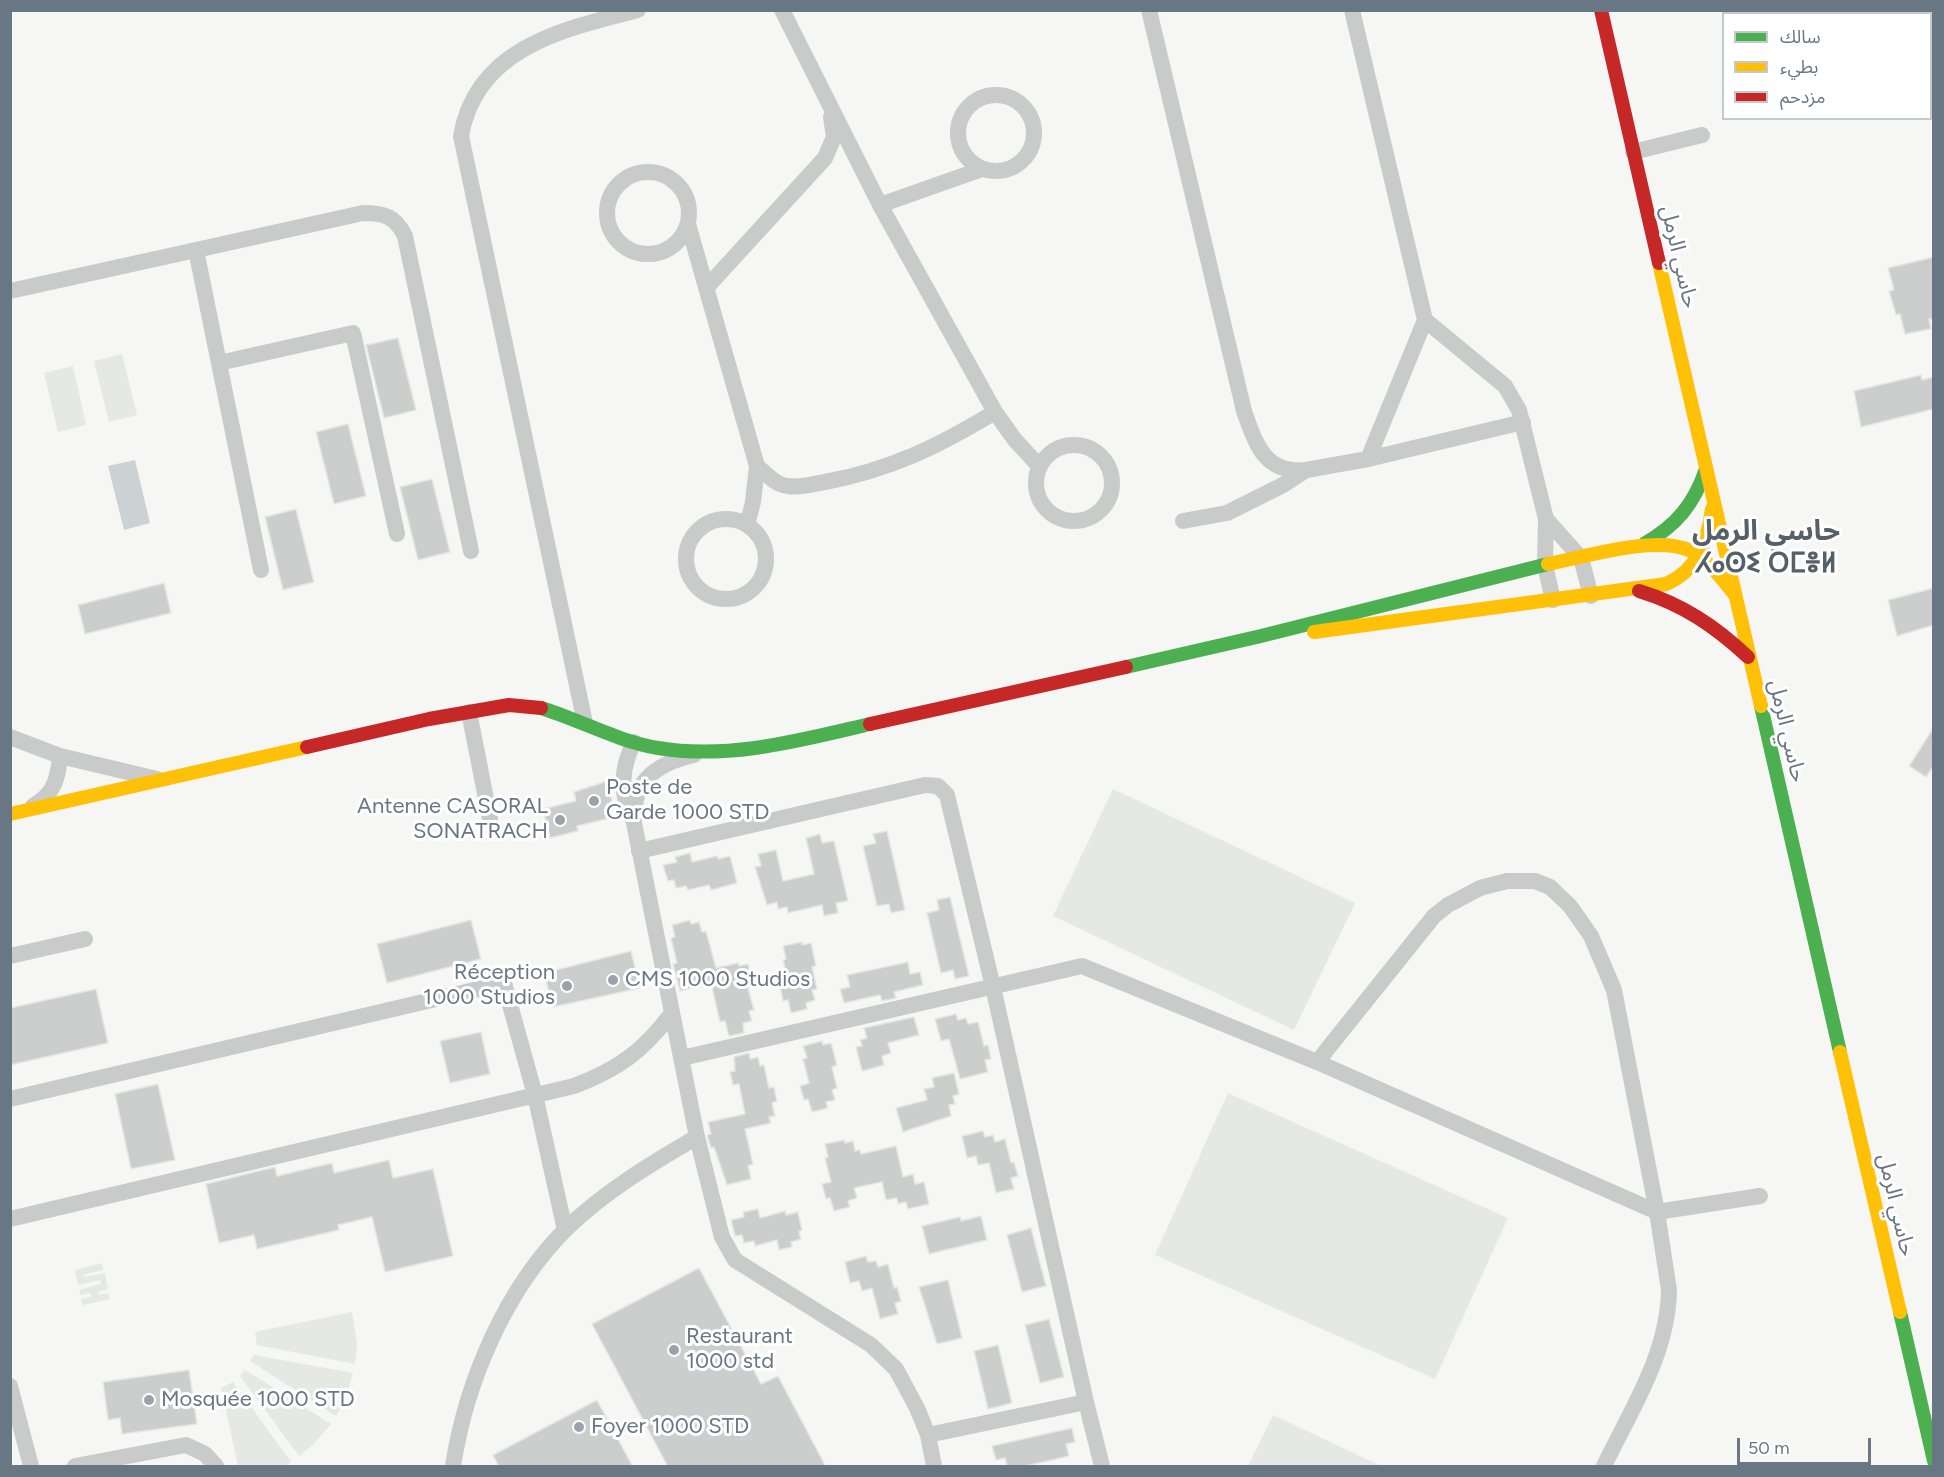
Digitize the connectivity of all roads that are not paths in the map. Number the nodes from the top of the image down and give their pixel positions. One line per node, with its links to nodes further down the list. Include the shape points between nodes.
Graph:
1 (638, 10): 42 (street, via 573,27 524,48 488,74 465,111 461,136)
2 (782, 10): 6 (street)
3 (1149, 10): 23 (street, via 1244,411 1254,440 1273,464 1290,472)
4 (1352, 10): 15 (street)
5 (1601, 10): 8 (street, حاسي الرمل)
6 (829, 105): 10 (street); 13 (street, via 834,137 825,158)
7 (1702, 135): 8 (street)
8 (1633, 152): 22 (street, حاسي الرمل)
9 (982, 169): 9 (street, via 1006,170 1026,156 1032,146 1032,122 1027,111 1007,97 981,98 962,115 958,140 963,152); 10 (street)
10 (880, 205): 17 (street)
11 (688, 224): 11 (street, via 686,198 680,187 658,173 633,175 617,186 608,203 610,231 630,250 644,254 671,246 682,237); 13 (street)
12 (196, 250): 14 (street); 16 (street); 30 (street, via 363,213 380,213 399,224 405,236)
13 (706, 288): 20 (street)
14 (10, 291)
15 (1425, 320): 18 (street, via 1505,386); 19 (street)
16 (219, 363): 28 (street, via 353,333); 34 (street)
17 (996, 412): 20 (street, via 897,464 834,480 787,486 773,480); 21 (street)
18 (1523, 422): 19 (street); 25 (street)
19 (1368, 459): 23 (street)
20 (758, 466): 27 (street)
21 (1040, 467): 21 (street, via 1036,484 1041,501 1058,518 1070,521 1093,516 1110,497 1111,472 1105,460 1084,446 1058,449)
22 (1706, 467): 24 (street, حاسي الرمل); 29 (street, via 1694,502 1680,520)
23 (1306, 470): 26 (street, via 1227,513)
24 (1713, 501): 31 (street); 37 (street, حاسي الرمل)
25 (1546, 519): 32 (street); 33 (street)
26 (1183, 522)
27 (747, 525): 27 (street, via 735,520 710,522 691,539 686,563 695,585 705,594 732,599 756,586 764,574 764,546)
28 (397, 534)
29 (1638, 547): 31 (street, via 1676,546); 32 (street)
30 (471, 551)
31 (1700, 556): 35 (street, via 1678,580); 37 (street)
32 (1581, 558): 33 (street); 36 (street)
33 (1545, 565): 38 (street); 39 (street)
34 (261, 570)
35 (1635, 590): 36 (street); 40 (street, via 1667,598 1695,613)
36 (1591, 596): 38 (street)
37 (1735, 596): 40 (street, حاسي الرمل)
38 (1553, 600): 39 (street, via 1338,630)
39 (1261, 636): 45 (street, via 827,734 743,750)
40 (1748, 657): 68 (street, حاسي الرمل)
41 (469, 712): 42 (street, via 509,705 533,706); 47 (street); 49 (street)
42 (585, 723): 44 (street)
43 (10, 737): 46 (street)
44 (634, 742): 45 (street); 50 (street, via 626,759 623,783)
45 (703, 752): 50 (street, via 669,763 643,782 633,807)
46 (60, 756): 47 (street); 48 (street, via 56,785 45,799)
47 (160, 780): 48 (street)
48 (17, 812)
49 (489, 819)
50 (634, 823): 51 (street)
51 (639, 851): 54 (street, via 915,787 938,786 949,799); 55 (street)
52 (85, 939): 53 (street)
53 (10, 956)
54 (993, 987): 56 (street); 57 (street, via 1073,966 1088,967); 66 (street)
55 (672, 1013): 56 (street); 58 (street, via 648,1043 623,1064 574,1086)
56 (681, 1058): 60 (street)
57 (1317, 1062): 62 (street); 62 (street, via 1434,916 1448,904 1480,888 1507,881 1544,884 1563,898 1587,929 1614,990)
58 (534, 1095): 59 (street, via 504,983); 63 (street); 64 (street)
59 (10, 1099)
60 (697, 1137): 64 (street, via 617,1189); 67 (street, via 727,1249 735,1260 883,1355 908,1387)
61 (1760, 1196): 62 (street)
62 (1657, 1212): 75 (street, via 1669,1290 1668,1315 1654,1361)
63 (10, 1219)
64 (566, 1230): 72 (street, via 520,1289 494,1336 466,1410)
65 (10, 1386): 69 (street)
66 (1086, 1402): 67 (street); 74 (street)
67 (928, 1435): 73 (street)
68 (1934, 1461)
69 (31, 1467)
70 (75, 1467): 71 (street, via 186,1445 206,1454)
71 (216, 1467)
72 (453, 1467)
73 (934, 1467)
74 (1102, 1467)
75 (1604, 1467)

